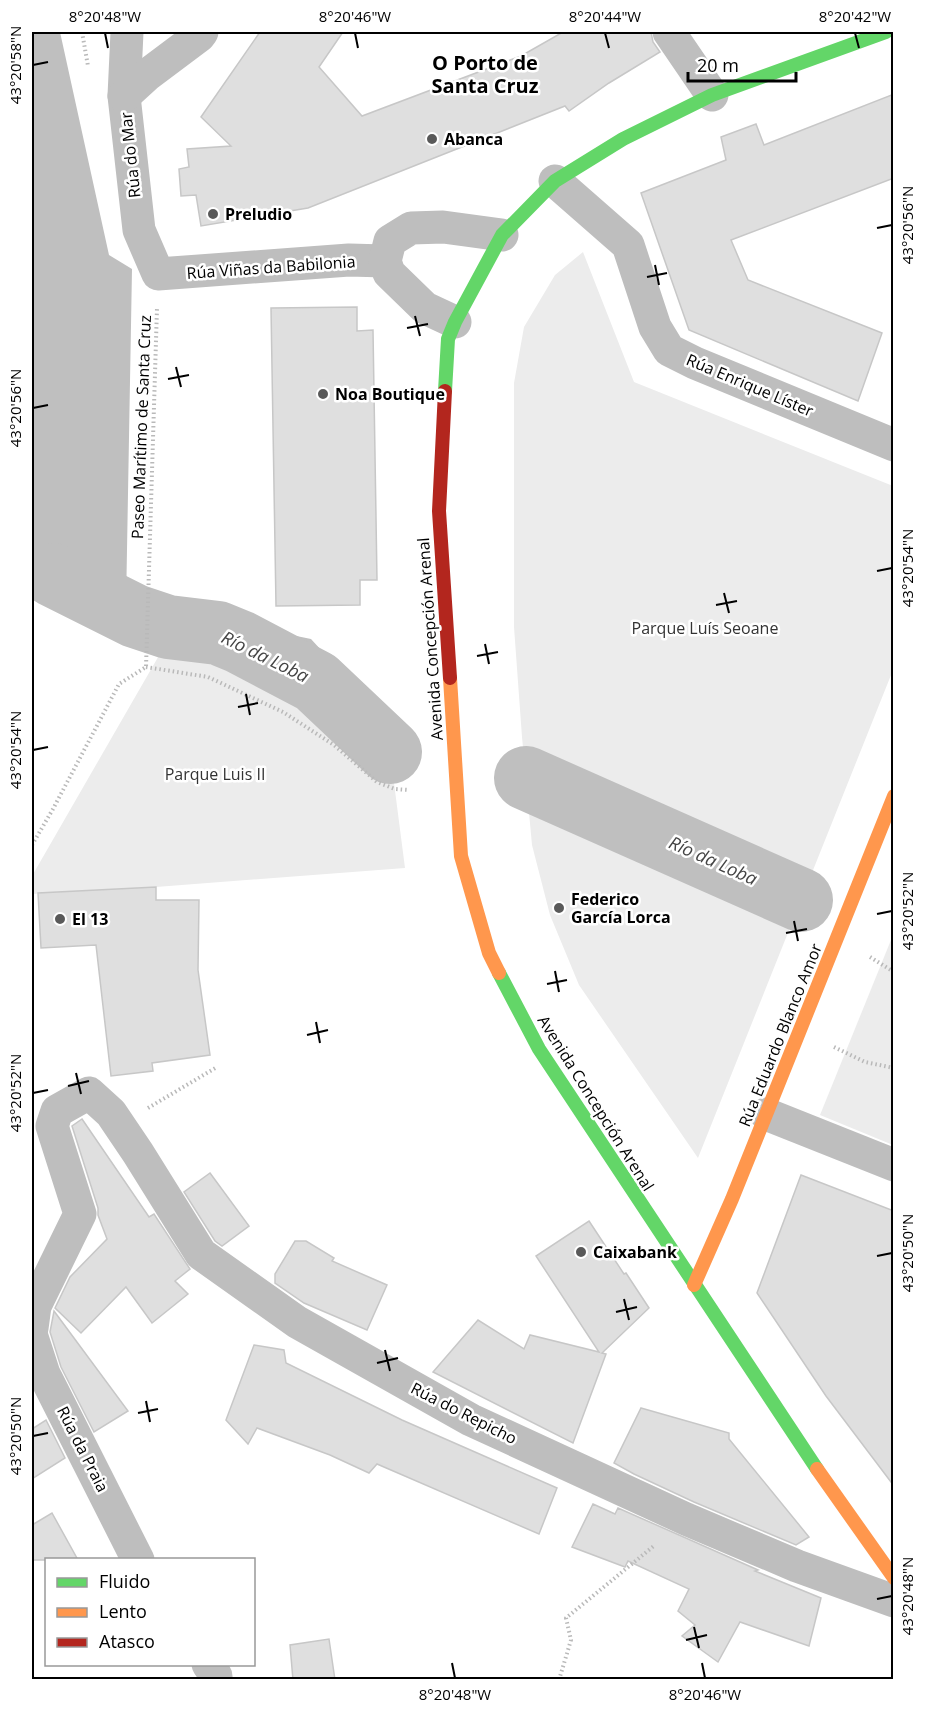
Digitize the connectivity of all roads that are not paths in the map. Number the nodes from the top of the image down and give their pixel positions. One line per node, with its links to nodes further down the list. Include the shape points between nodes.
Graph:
1 (127, 32): 6 (street, Rúa do Mar)
2 (202, 32): 6 (street)
3 (669, 32): 5 (street)
4 (886, 32): 5 (main road)
5 (712, 95): 7 (main road, via 623,139)
6 (123, 96): 10 (street, Rúa do Mar, via 139,231)
7 (555, 181): 8 (main road); 12 (street, Rúa Enrique Líster, via 628,245 655,327 669,350)
8 (502, 235): 9 (street, via 443,227 411,228 390,241); 11 (main road, Avenida Concepción Arenal)
9 (385, 261): 10 (street, Rúa Viñas da Babilonia, via 349,260); 11 (street, via 389,273 425,308)
10 (158, 274)
11 (455, 322): 16 (main road, Avenida Concepción Arenal, via 448,339 438,511 461,856 489,953 539,1049)
12 (894, 445)
13 (894, 796): 14 (main road, Rúa Eduardo Blanco Amor)
14 (766, 1114): 15 (street); 16 (main road, Rúa Eduardo Blanco Amor)
15 (894, 1165)
16 (694, 1285): 20 (main road, Avenida Concepción Arenal)
17 (32, 1328): 21 (street, Rúa do Repicho, via 35,1306 80,1214 52,1126 57,1111 89,1094 111,1113 201,1254 297,1322 471,1420 686,1519 797,1566)
18 (32, 1337): 19 (street, Rúa da Praia, via 44,1374)
19 (137, 1558)
20 (894, 1578)
21 (894, 1601)
22 (209, 1666): 23 (street)
23 (216, 1680)

